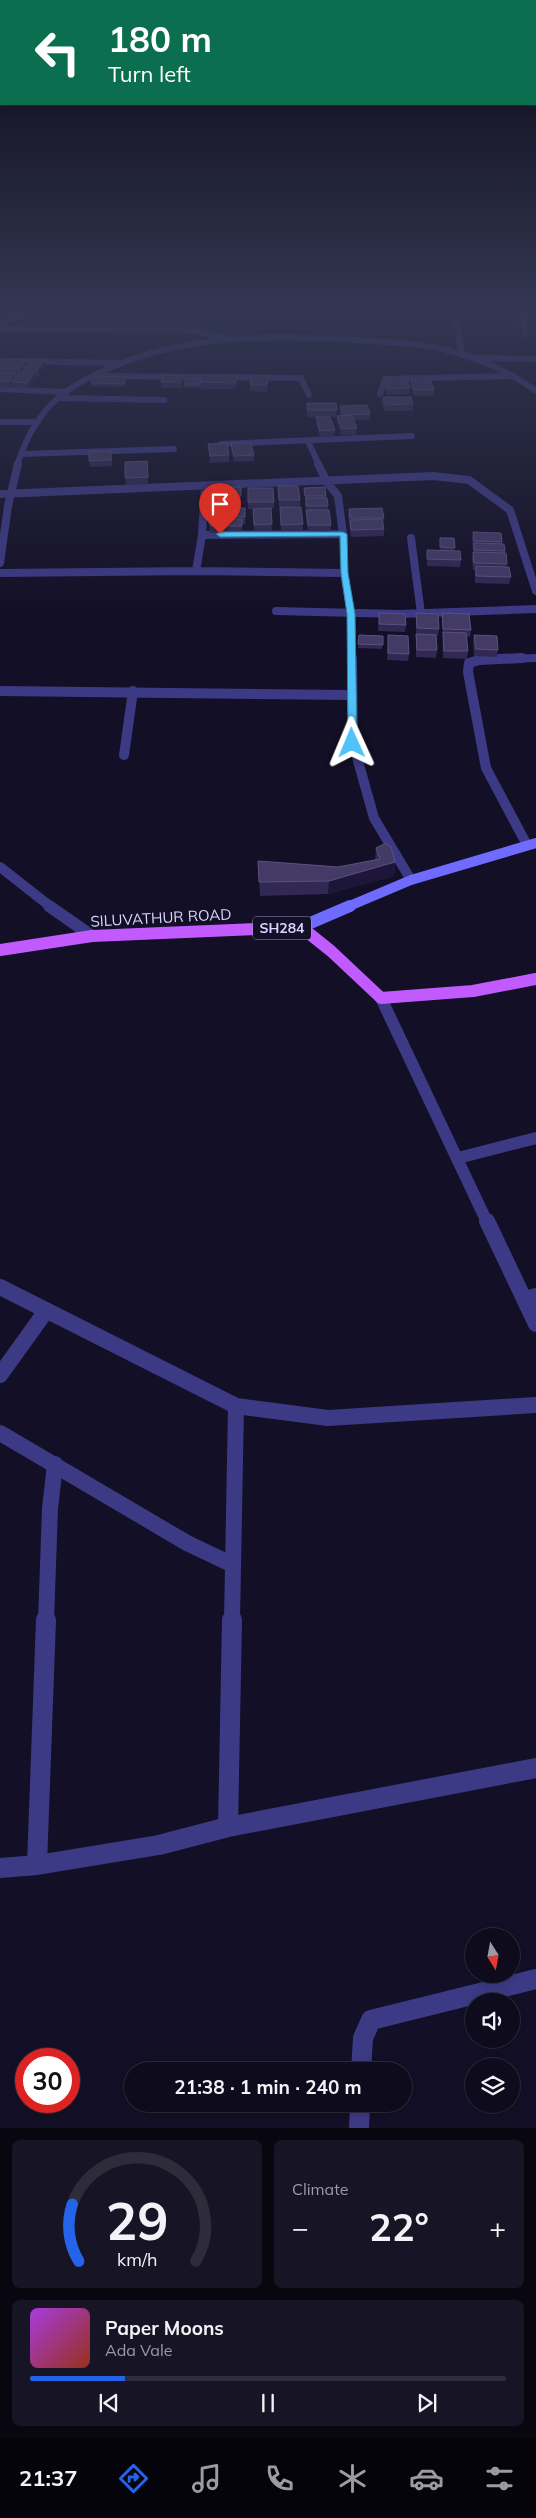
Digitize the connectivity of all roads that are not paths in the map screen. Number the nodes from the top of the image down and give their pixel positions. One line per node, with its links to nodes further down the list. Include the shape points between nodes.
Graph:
1 (45, 410): 3 (street)
2 (0, 422): 3 (street)
3 (38, 422): 8 (street)
4 (412, 436): 5 (street)
5 (308, 441): 6 (street); 9 (street)
6 (221, 444)
7 (174, 449): 8 (street)
8 (22, 454): 11 (street)
9 (327, 482): 10 (street); 14 (street, via 338,496); 21 (street, via 433,476 469,480 510,510)
10 (205, 486): 11 (street); 15 (street)
11 (11, 493): 12 (street); 13 (street)
12 (0, 494)
13 (2, 523): 17 (street)
14 (343, 534): 15 (street); 20 (street)
15 (202, 535): 18 (street)
16 (411, 538): 24 (street)
17 (0, 563)
18 (196, 571): 19 (street); 20 (street)
19 (0, 573)
20 (344, 573): 25 (street)
21 (536, 591)
22 (536, 609): 24 (street)
23 (276, 611): 25 (street)
24 (421, 613): 25 (street)
25 (351, 614): 29 (street)
26 (536, 658): 31 (street, via 469,662 468,672 486,768)
27 (0, 691): 28 (street)
28 (133, 691): 29 (street); 30 (street)
29 (351, 695): 33 (street, via 352,743 374,818)
30 (124, 755)
31 (532, 844): 33 (main road)
32 (0, 867): 35 (street)
33 (412, 880): 34 (main road)
34 (300, 927): 35 (main road, SILUVATHUR ROAD / SH284); 38 (main road, SH284)
35 (92, 936): 36 (main road, SILUVATHUR ROAD / SH284)
36 (0, 950)
37 (536, 979): 38 (main road, via 473,991)
38 (381, 998): 40 (street)
39 (536, 1138): 40 (street)
40 (458, 1158): 42 (street)
41 (0, 1287): 43 (street)
42 (531, 1298): 44 (street)
43 (46, 1311): 45 (street); 47 (street)
44 (536, 1324)
45 (0, 1375)
46 (536, 1405): 47 (street, via 328,1418)
47 (236, 1406): 50 (street)
48 (0, 1433): 49 (street)
49 (56, 1464): 50 (street, via 187,1543); 53 (street, via 50,1509)
50 (231, 1564): 52 (street)
51 (536, 1768): 52 (street)
52 (228, 1827): 53 (street, via 159,1845)
53 (37, 1865): 54 (street)
54 (0, 1868)
55 (536, 1979): 56 (street, via 371,2020 365,2027)
56 (361, 2062)
57 (360, 2112): 58 (street)
58 (359, 2128)

